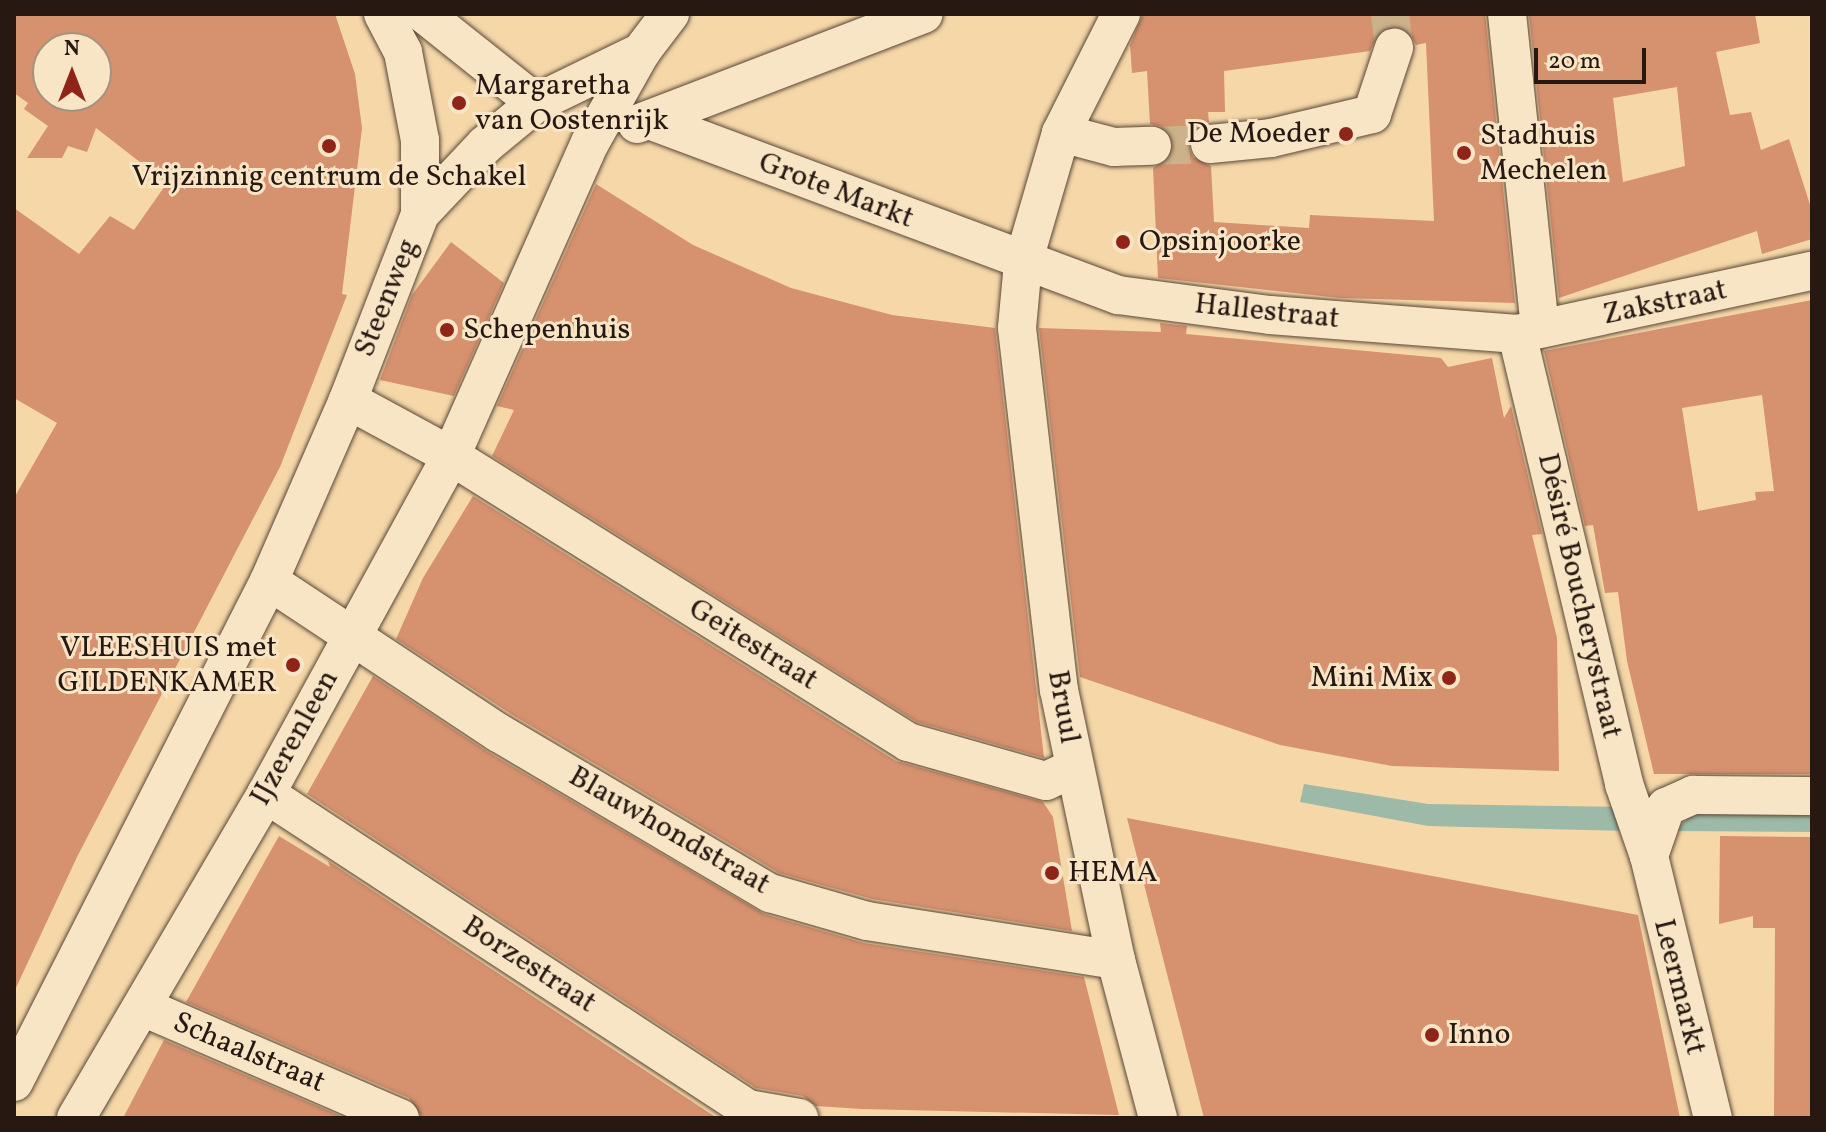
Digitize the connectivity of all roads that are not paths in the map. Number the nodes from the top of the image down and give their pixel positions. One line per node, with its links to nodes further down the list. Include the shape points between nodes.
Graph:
1 (383, 14): 15 (street, Steenweg, via 403,52 420,140)
2 (424, 14): 9 (street)
3 (670, 14): 8 (street)
4 (924, 14): 10 (street)
5 (1121, 14): 11 (street)
6 (1507, 14): 18 (street, Désiré Boucherystraat)
7 (1394, 48): 13 (street, via 1372,114 1271,138)
8 (641, 52): 9 (street); 12 (street)
9 (536, 103): 15 (street, Steenweg, via 485,145)
10 (649, 120): 12 (street); 17 (street, Grote Markt)
11 (1061, 133): 14 (street, via 1114,147); 17 (street)
12 (590, 143): 20 (street, IJzerenleen)
13 (1210, 144)
14 (1152, 146)
15 (420, 214): 19 (street, Steenweg)
16 (1812, 271): 18 (street, Zakstraat)
17 (1022, 275): 18 (street, Hallestraat, via 1118,295 1270,315); 23 (street, Bruul, via 1017,328 1032,481)
18 (1528, 331): 26 (street, Désiré Boucherystraat, via 1624,784)
19 (351, 390): 20 (street); 21 (street)
20 (451, 456): 22 (street, IJzerenleen); 23 (street, Geitestraat, via 908,742 1046,781)
21 (269, 581): 22 (street, Blauwhondstraat); 29 (street)
22 (352, 633): 24 (street, IJzerenleen); 27 (street, Blauwhondstraat, via 499,733 770,893 867,921)
23 (1074, 768): 27 (street, Bruul)
24 (266, 794): 28 (street, IJzerenleen); 32 (street, Borzestraat, via 748,1109)
25 (1812, 796): 26 (street, via 1693,795 1666,807)
26 (1649, 856): 34 (street, Leermarkt)
27 (1116, 960): 33 (street, Bruul)
28 (143, 1007): 30 (street, IJzerenleen); 31 (street, Schaalstraat)
29 (14, 1082)
30 (76, 1118)
31 (400, 1118)
32 (799, 1118)
33 (1158, 1118)
34 (1713, 1118)

